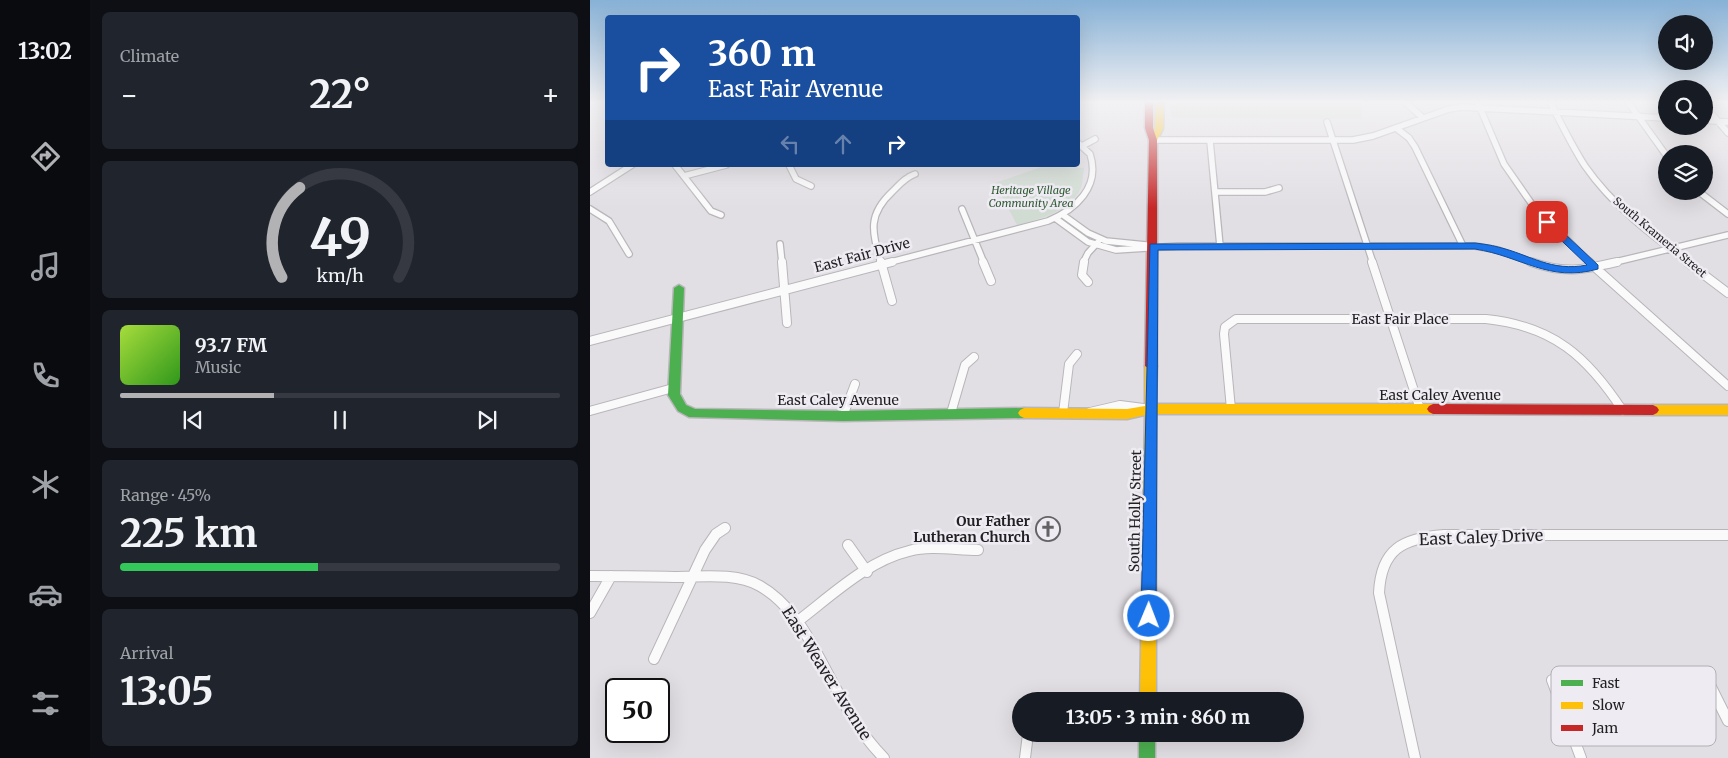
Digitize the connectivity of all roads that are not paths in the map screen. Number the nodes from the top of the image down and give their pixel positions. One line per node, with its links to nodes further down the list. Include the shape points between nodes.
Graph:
1 (1366, 137): 7 (street)
2 (1408, 137): 37 (street)
3 (1493, 137): 41 (street, via 1519,188 1547,222)
4 (1570, 137): 38 (street, South Krameria Street, via 1595,179 1624,209)
5 (1095, 139): 9 (street)
6 (1154, 140): 8 (street); 34 (street, South Holly Street)
7 (1333, 140): 8 (street); 36 (street)
8 (1210, 141): 21 (street)
9 (1080, 145): 27 (street, via 1092,158 1089,184 1086,194)
10 (629, 167): 18 (street)
11 (677, 167): 15 (street)
12 (718, 167): 15 (street)
13 (789, 167): 17 (street, via 799,182)
14 (915, 174): 40 (street, via 906,178 887,197 874,216)
15 (684, 176): 26 (street, via 711,211)
16 (590, 185): 18 (street)
17 (811, 186)
18 (597, 187): 20 (street)
19 (1279, 188): 21 (street, via 1265,192)
20 (590, 192)
21 (1214, 192): 35 (street)
22 (1710, 200): 25 (street)
23 (590, 209): 39 (street, via 607,218)
24 (962, 209): 31 (street)
25 (1728, 214)
26 (721, 215)
27 (1063, 215): 28 (street, East Fair Drive); 30 (street)
28 (1055, 218): 31 (street, East Fair Drive); 33 (street)
29 (1728, 235): 38 (street)
30 (1101, 239): 33 (street); 34 (street)
31 (975, 241): 40 (street, East Fair Drive); 42 (street)
32 (780, 244): 45 (street)
33 (1095, 245): 34 (street, via 1125,250); 43 (street, via 1082,262 1082,275)
34 (1153, 246): 35 (street); 57 (street, South Holly Street)
35 (1220, 246): 36 (street)
36 (1367, 246): 37 (street); 48 (street)
37 (1463, 246): 41 (street, via 1498,250 1555,270)
38 (1671, 248): 41 (street); 46 (street, South Krameria Street)
39 (629, 254)
40 (882, 266): 45 (street, East Fair Drive); 47 (street)
41 (1595, 267): 55 (street)
42 (991, 281)
43 (1088, 282)
44 (679, 288): 49 (street)
45 (784, 291): 49 (street, East Fair Drive); 50 (street)
46 (1728, 293)
47 (892, 301)
48 (1391, 319): 58 (street, East Fair Place, via 1236,319 1225,327 1224,334); 59 (street); 62 (street, East Fair Place, via 1498,320 1539,330 1579,356 1606,385)
49 (676, 320): 51 (street, East Fair Drive); 56 (street)
50 (787, 323)
51 (590, 341)
52 (1077, 354): 64 (street, via 1069,364)
53 (974, 357): 63 (street, via 965,365)
54 (855, 384): 65 (street)
55 (1728, 386)
56 (673, 388): 61 (street); 65 (street, East Caley Avenue, via 679,404 694,414)
57 (1151, 409): 58 (street, East Caley Avenue); 64 (street, East Caley Avenue, via 1127,414); 77 (street, South Holly Street)
58 (1231, 409): 59 (street, East Caley Avenue)
59 (1420, 409): 62 (street, East Caley Avenue)
60 (1728, 410): 62 (street, East Caley Avenue)
61 (590, 411)
62 (1624, 411)
63 (951, 413): 64 (street, East Caley Avenue); 65 (street, East Caley Avenue)
64 (1063, 413)
65 (843, 416)
66 (725, 528): 73 (street, via 711,540)
67 (1728, 535): 86 (street, East Caley Drive, via 1444,534 1420,536 1401,544 1383,567 1379,593)
68 (848, 545): 70 (street)
69 (978, 550): 70 (street, via 910,551 895,555)
70 (866, 572): 75 (street)
71 (590, 576): 72 (street, East Weaver Avenue)
72 (611, 576): 73 (street, East Weaver Avenue); 74 (street)
73 (692, 576): 75 (street, East Weaver Avenue, via 751,582 780,600); 76 (street)
74 (590, 613)
75 (798, 621): 83 (street, East Weaver Avenue, via 864,736)
76 (654, 659)
77 (1148, 692)
78 (1716, 697): 79 (street)
79 (1728, 721)
80 (1027, 742): 84 (street)
81 (1147, 742): 85 (street)
82 (1577, 746): 87 (street)
83 (884, 758)
84 (1026, 758)
85 (1147, 758)
86 (1415, 758)
87 (1581, 758)

